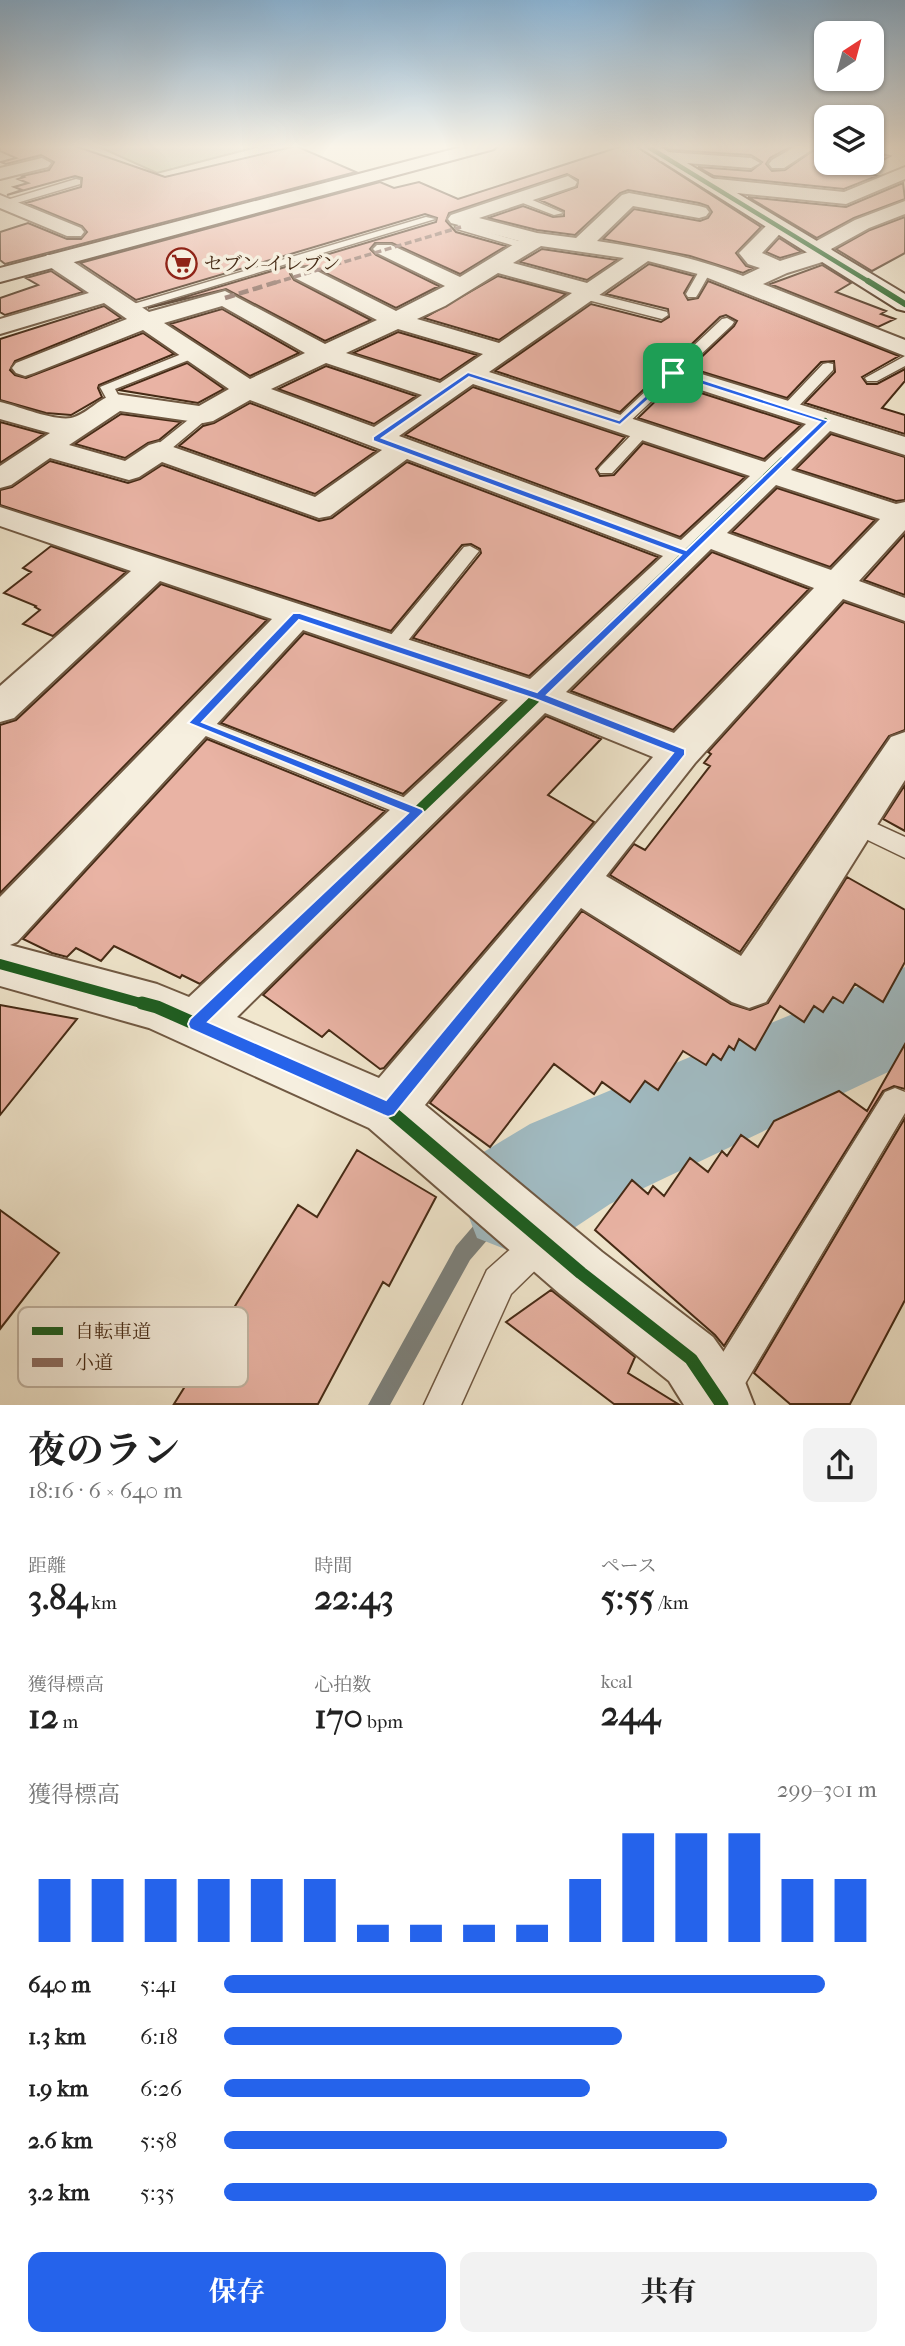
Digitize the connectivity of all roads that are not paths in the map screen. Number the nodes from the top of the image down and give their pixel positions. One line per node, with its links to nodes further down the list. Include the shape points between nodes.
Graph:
1 (21, 211): 17 (street)
2 (241, 211): 23 (street)
3 (482, 211): 18 (street, via 458,219)
4 (552, 211): 12 (lane)
5 (616, 211): 19 (street)
6 (692, 211): 11 (street)
7 (752, 211): 14 (street)
8 (782, 211): 14 (street)
9 (825, 211): 15 (street)
10 (896, 211): 15 (street)
11 (699, 212): 22 (street)
12 (558, 213)
13 (430, 219): 34 (lane)
14 (771, 222): 21 (street); 25 (street, via 750,253)
15 (862, 224): 21 (street)
16 (461, 227): 18 (lane)
17 (74, 232)
18 (531, 243): 19 (street); 24 (street)
19 (582, 244): 22 (street)
20 (384, 249): 30 (street)
21 (820, 252): 25 (street); 33 (street)
22 (653, 256): 26 (street); 31 (street)
23 (55, 260): 28 (street); 34 (street)
24 (495, 265): 30 (street); 31 (street)
25 (779, 268): 29 (street)
26 (706, 269): 29 (street); 32 (lane)
27 (303, 273): 36 (street)
28 (0, 275)
29 (744, 284): 40 (street)
30 (462, 286): 36 (street)
31 (587, 293): 35 (lane); 42 (street)
32 (692, 294)
33 (905, 304)
34 (126, 308): 39 (street); 43 (street); 44 (street, via 225,298); 47 (street)
35 (662, 315)
36 (397, 321): 42 (street); 44 (street)
37 (727, 322): 48 (lane)
38 (905, 323): 40 (street)
39 (0, 327)
40 (877, 338): 41 (street)
41 (905, 349)
42 (501, 351): 49 (street)
43 (194, 353): 51 (street); 53 (lane, via 107,387)
44 (326, 355): 51 (street); 52 (street)
45 (905, 360): 50 (lane)
46 (828, 367): 54 (lane)
47 (25, 368)
48 (673, 373): 54 (street); 59 (lane)
49 (468, 374): 52 (street); 59 (street)
50 (872, 378)
51 (248, 390): 56 (street); 60 (street)
52 (442, 392): 60 (street)
53 (115, 402): 56 (street); 58 (street)
54 (789, 409): 57 (street)
55 (0, 410): 58 (street)
56 (203, 415): 63 (lane)
57 (825, 421): 61 (street); 65 (street)
58 (78, 427): 62 (street)
59 (632, 427): 64 (lane); 65 (street)
60 (389, 444): 63 (street, via 319,509); 69 (street)
61 (905, 446)
62 (46, 447): 63 (street, via 129,471); 66 (street)
63 (159, 451)
64 (606, 470)
65 (772, 472): 67 (street); 69 (street)
66 (0, 479)
67 (904, 514): 72 (street)
68 (0, 516): 71 (street)
69 (697, 545): 72 (street); 76 (street)
70 (470, 551): 75 (lane)
71 (155, 568): 74 (street); 77 (street)
72 (836, 584): 73 (street); 80 (street)
73 (905, 610)
74 (297, 615): 75 (street); 78 (street)
75 (391, 647): 76 (street)
76 (539, 696): 80 (street); 81 (street)
77 (0, 708)
78 (194, 723): 81 (lane); 85 (street)
79 (905, 747): 82 (street)
80 (681, 752): 84 (street)
81 (418, 812): 87 (street)
82 (855, 823): 83 (lane); 84 (street, via 749,986)
83 (905, 848)
84 (575, 881): 89 (street)
85 (0, 928)
86 (0, 964): 87 (street, via 157,1007)
87 (195, 1024): 89 (street)
88 (895, 1102): 91 (lane)
89 (388, 1109): 90 (street)
90 (543, 1241): 91 (street, via 691,1359); 92 (lane, via 499,1282)
91 (720, 1400)
92 (442, 1405)

